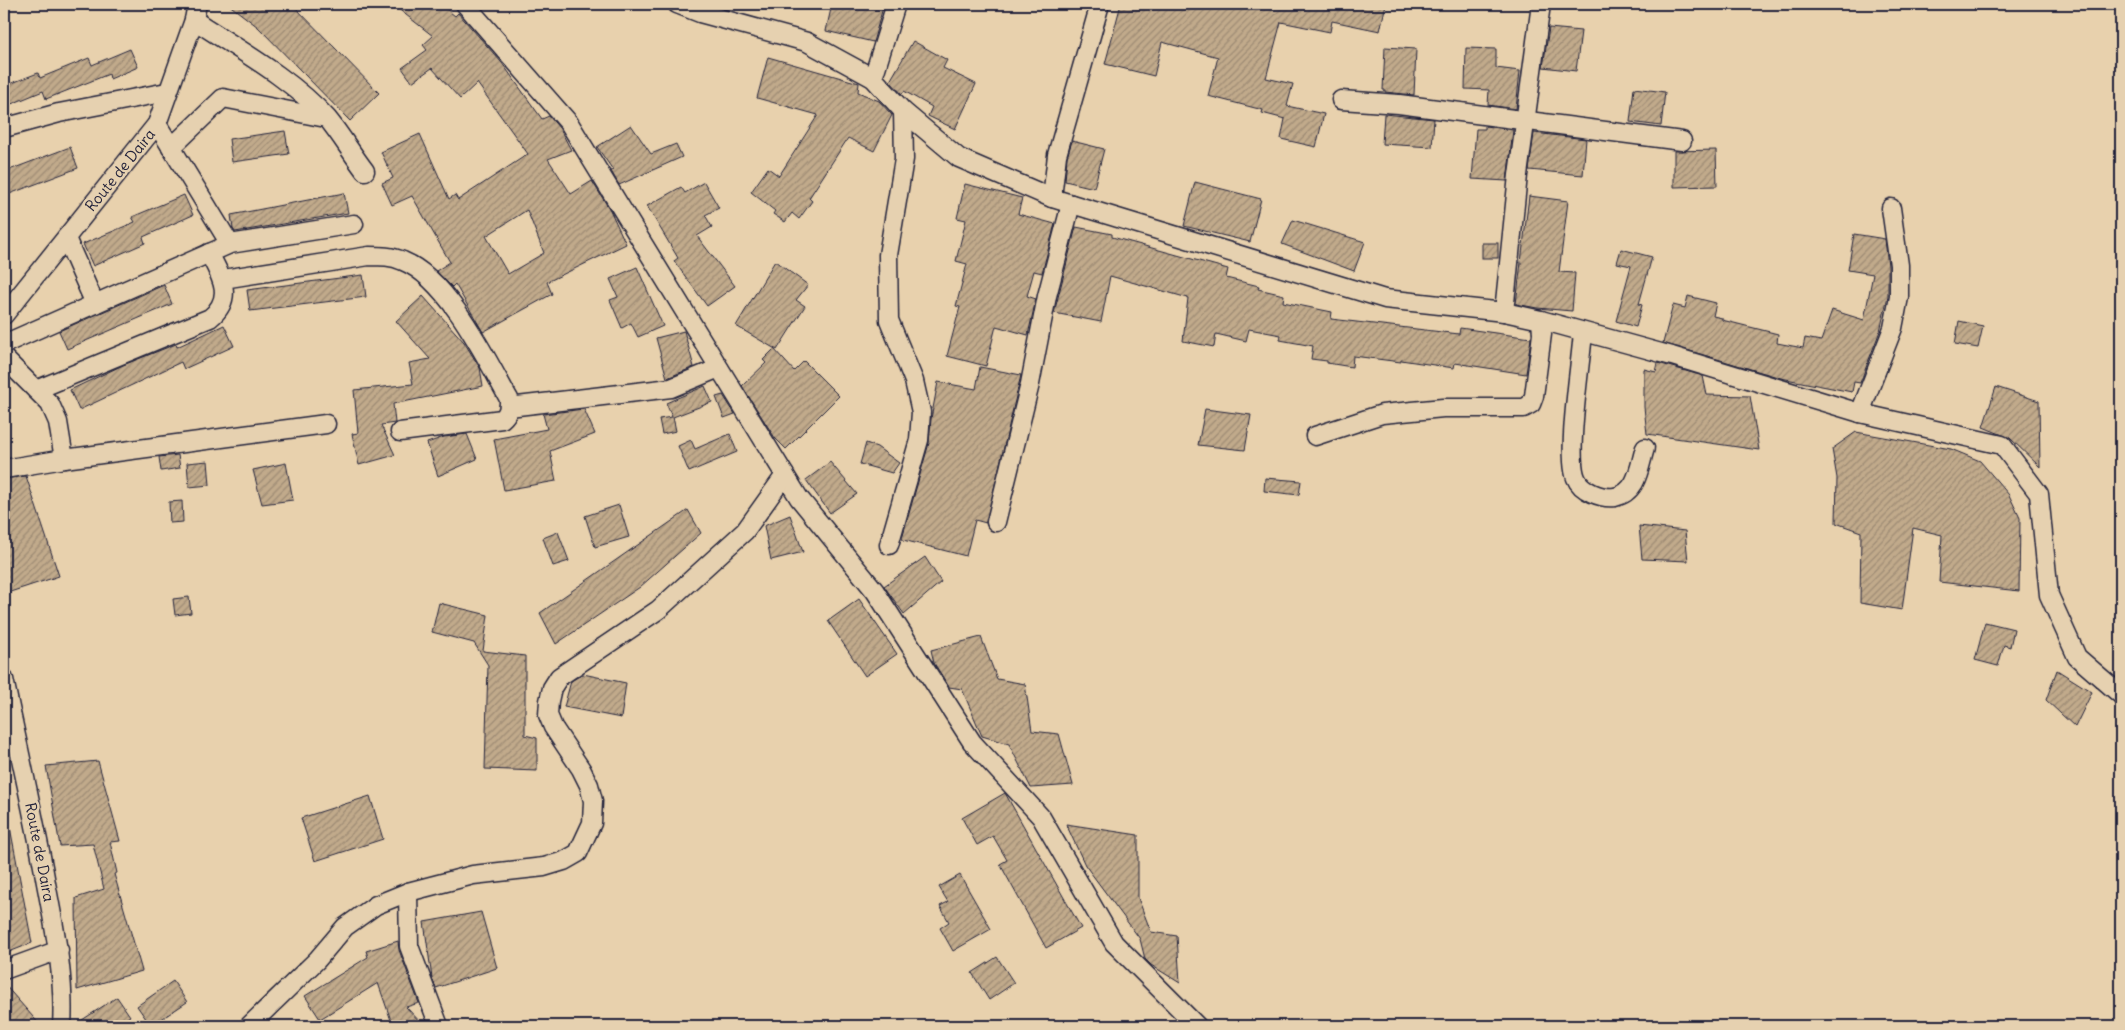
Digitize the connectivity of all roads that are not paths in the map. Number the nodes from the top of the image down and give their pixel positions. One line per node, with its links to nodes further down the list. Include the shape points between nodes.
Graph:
1 (465, 4): 33 (street, via 569,123)
2 (677, 4): 7 (street, via 807,42)
3 (896, 4): 7 (street)
4 (1100, 4): 18 (street, via 1057,155)
5 (1541, 4): 12 (street)
6 (196, 12): 8 (street, Route de Daira); 11 (street)
7 (873, 78): 10 (street)
8 (167, 92): 13 (street, Route de Daira); 14 (street, via 59,112)
9 (1341, 100): 12 (street)
10 (903, 111): 18 (street, via 960,158); 45 (street, via 904,159 888,255 889,320 914,382 921,412 919,440)
11 (326, 118): 16 (street, via 223,98); 17 (street)
12 (1525, 120): 15 (street); 27 (street)
13 (157, 124): 16 (street); 22 (street, Route de Daira)
14 (4, 128)
15 (1682, 141)
16 (171, 148): 23 (street)
17 (365, 171)
18 (1052, 198): 19 (street)
19 (1071, 204): 27 (street, via 1385,299); 44 (street)
20 (1891, 208): 36 (street, via 1899,265 1899,297 1894,328)
21 (354, 224): 23 (street)
22 (66, 238): 26 (street); 28 (street, Route de Daira)
23 (230, 244): 24 (street)
24 (209, 253): 25 (street); 26 (street)
25 (223, 279): 34 (street, via 222,302 210,318); 35 (street, via 369,256 387,256 403,261 417,268 437,286 473,333 509,399)
26 (95, 304): 31 (street)
27 (1504, 312): 29 (street)
28 (4, 316)
29 (1541, 320): 30 (street); 39 (street, via 1534,396 1531,404 1524,408 1443,408 1382,414)
30 (1583, 332): 36 (street); 40 (street, via 1573,443 1576,479 1586,490 1600,496 1625,494 1634,485)
31 (4, 344)
32 (4, 358): 34 (street)
33 (719, 368): 35 (street, via 670,388); 43 (street)
34 (36, 390): 41 (street, via 50,404 58,422)
35 (509, 407): 38 (street, via 502,418)
36 (1860, 413): 47 (street, via 2002,445 2039,494 2049,595 2077,657)
37 (326, 424): 41 (street)
38 (400, 432)
39 (1315, 436)
40 (1644, 448)
41 (64, 458): 42 (street)
42 (4, 469)
43 (785, 475): 48 (street, via 745,531 658,610 559,677 552,688 548,715 581,769 593,801 592,823 578,853 544,867 472,875); 54 (street, via 798,498 875,591 972,742 1041,817 1114,943)
44 (996, 522)
45 (889, 544)
46 (4, 679): 49 (street, Route de Daira)
47 (2121, 695)
48 (408, 892): 52 (street, via 376,905 345,927 317,960); 53 (street, via 408,946)
49 (59, 950): 50 (street); 51 (street, Route de Daira)
50 (4, 970)
51 (62, 1026)
52 (249, 1026)
53 (439, 1026)
54 (1197, 1026)

